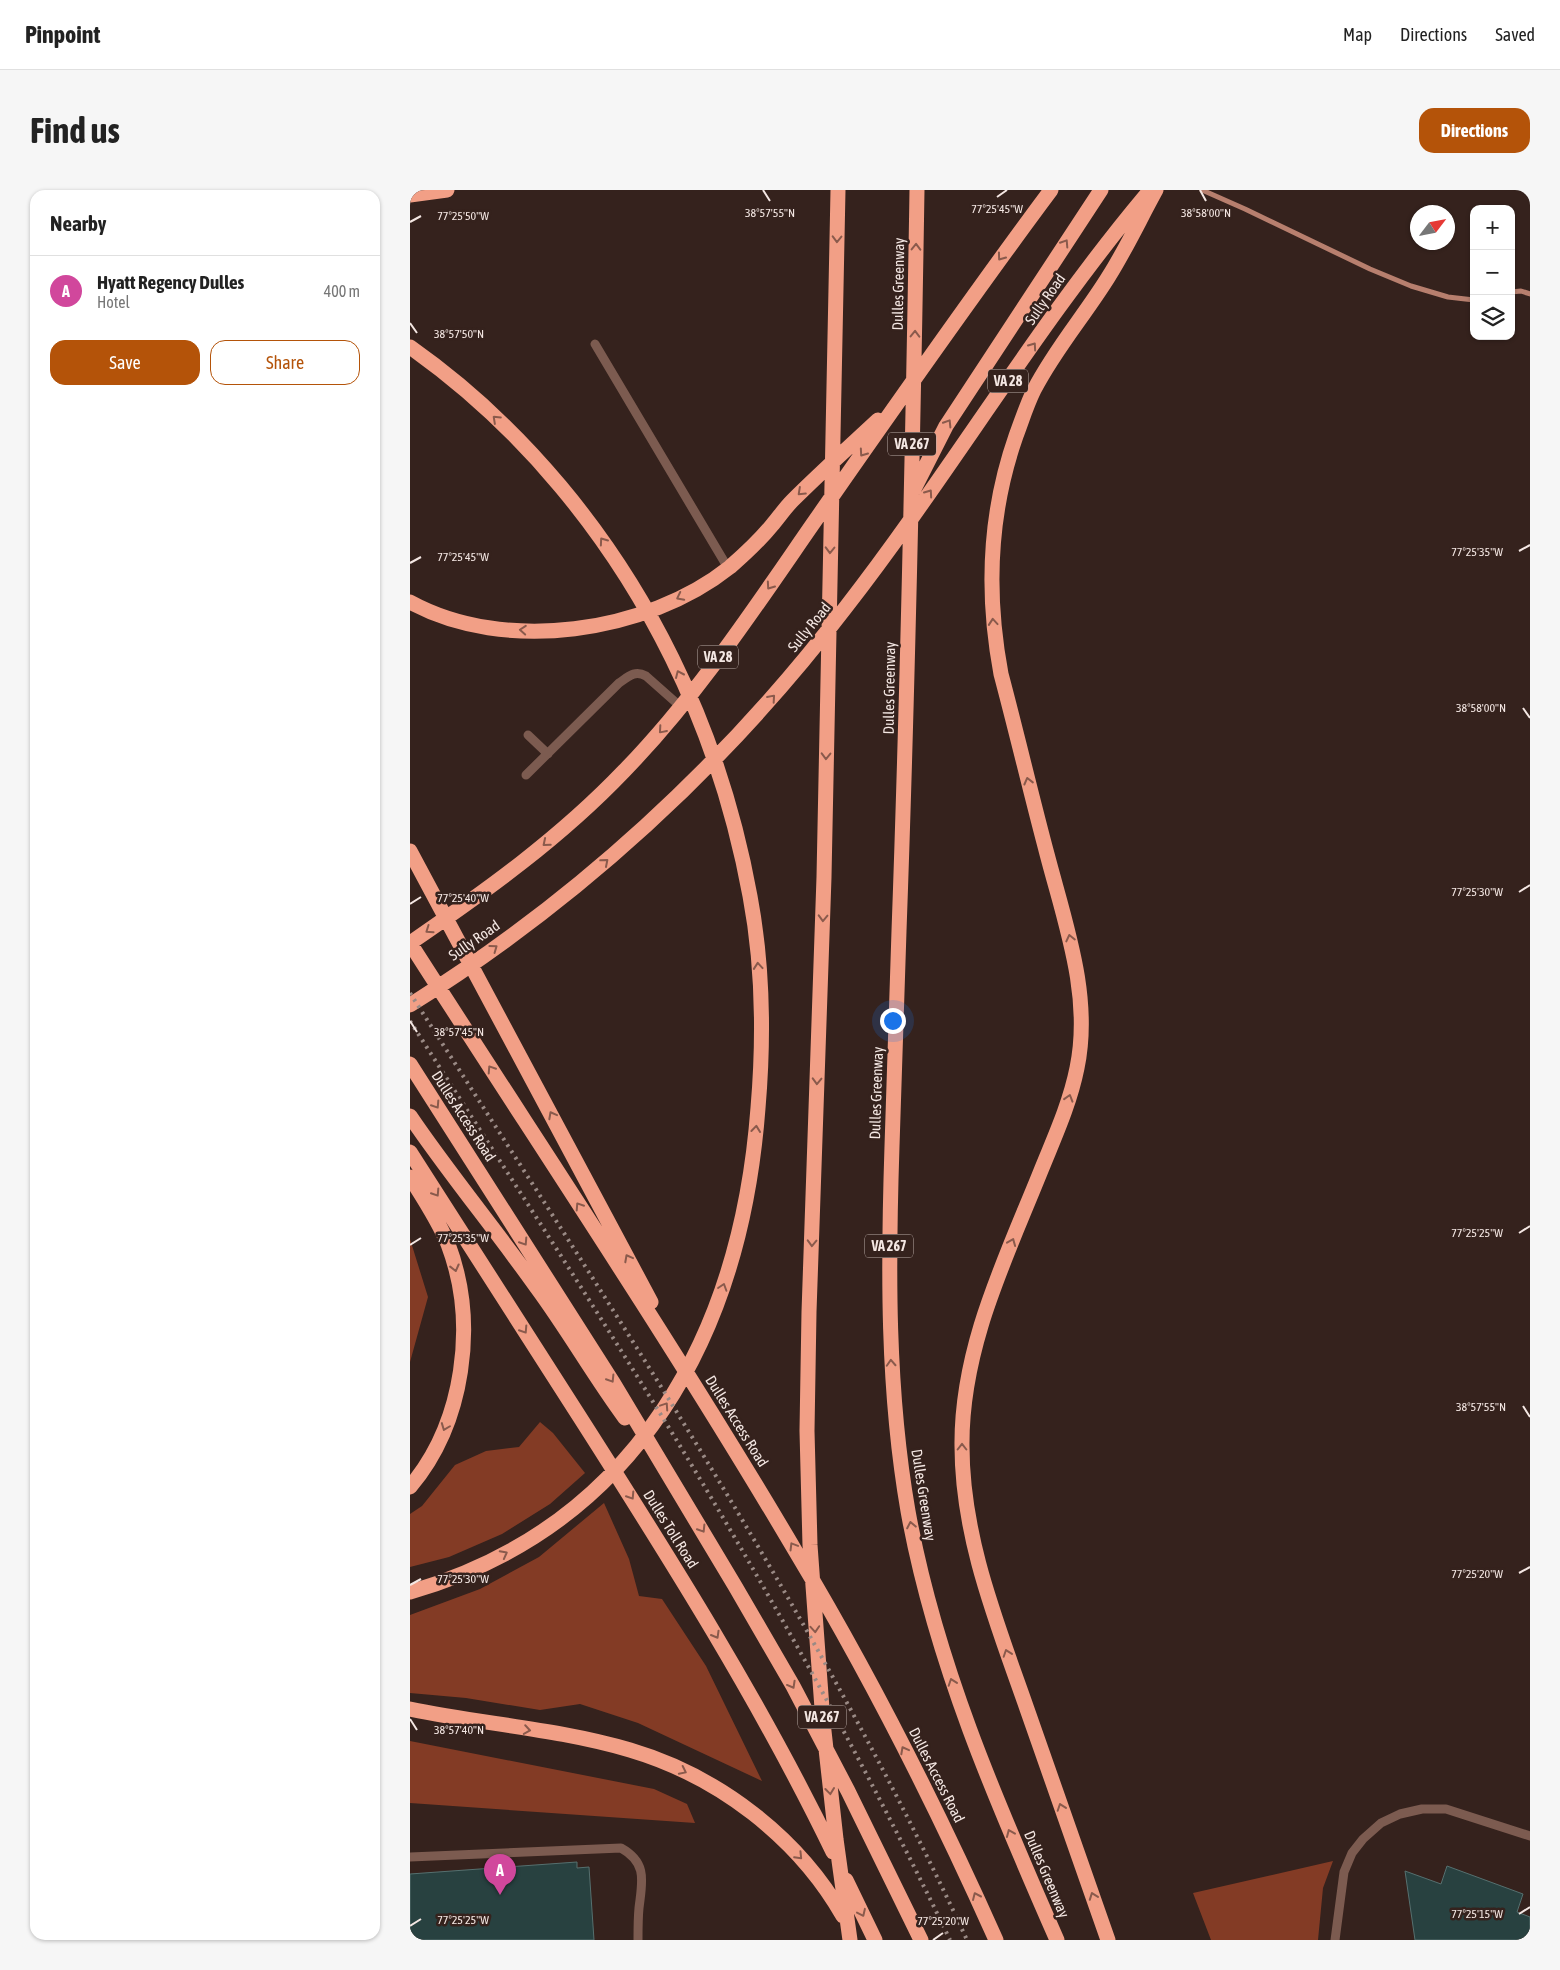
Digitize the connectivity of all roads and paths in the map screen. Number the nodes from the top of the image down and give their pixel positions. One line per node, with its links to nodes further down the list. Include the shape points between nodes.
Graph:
1 (447, 190): 8 (highway)
2 (838, 190): 34 (highway, VA 267, one-way to 34, via 824,887 809,1312 808,1493 824,1740)
3 (917, 190): 39 (highway, Dulles Greenway / VA 267, one-way to 3, via 978,1755 949,1674 915,1549 896,1421 889,1249 905,772)
4 (1051, 190): 11 (highway, VA 28, one-way to 11)
5 (1101, 190): 13 (highway, one-way to 5, via 888,546 946,426)
6 (1150, 190): 13 (highway, Sully Road / VA 28, one-way to 6, via 1084,274)
7 (1156, 190): 40 (highway, one-way to 7, via 986,1589 969,1526 962,1445 966,1385 979,1329 1061,1122 1077,1069 1080,1044 1080,995 1071,941 996,649 991,580 998,506 1012,448 1033,392 1060,345 1109,276)
8 (410, 196)
9 (595, 344): 12 (lane)
10 (410, 348): 29 (highway, one-way to 10, via 504,1555 589,1496 621,1464 657,1418 687,1370 706,1333 727,1274 743,1211 754,1150 761,1010 756,934 728,801 678,669 659,632 594,528 535,458 472,397)
11 (901, 398): 12 (highway, one-way to 12, via 790,502 760,539); 15 (highway, VA 28, one-way to 15)
12 (728, 568): 14 (highway, one-way to 14, via 691,592 652,610 579,629 537,632 496,628 456,620)
13 (870, 575): 21 (highway, Sully Road / VA 28, one-way to 13, via 565,896 627,843 739,734 800,666)
14 (410, 602)
15 (681, 707): 17 (lane, via 646,676 635,673 619,683); 20 (highway, VA 28, one-way to 20, via 602,793 543,846 498,882)
16 (528, 734): 17 (lane)
17 (548, 754): 18 (lane)
18 (526, 775)
19 (410, 851): 26 (highway, one-way to 19)
20 (410, 943): 26 (highway, Dulles Access Road, one-way to 20)
21 (410, 1005)
22 (410, 1064): 28 (highway, Dulles Access Road, one-way to 28, via 614,1384)
23 (410, 1116): 28 (highway, via 539,1290 604,1391)
24 (410, 1152): 36 (highway, Dulles Toll Road, one-way to 36, via 709,1623 766,1723)
25 (410, 1178): 27 (highway, one-way to 27, via 448,1246 457,1277 463,1328 460,1370 451,1411 438,1446)
26 (700, 1394): 38 (highway, Dulles Access Road, one-way to 26, via 948,1835 853,1653)
27 (410, 1487)
28 (676, 1488): 37 (highway, Dulles Access Road, one-way to 37, via 793,1686 874,1841)
29 (410, 1592)
30 (410, 1709): 35 (highway, one-way to 35, via 603,1743 688,1773 733,1800 781,1838 826,1888)
31 (1530, 1836): 41 (lane, via 1446,1809 1422,1809 1381,1823 1352,1853 1344,1872)
32 (410, 1857): 33 (lane, via 621,1848 631,1854 639,1865 643,1882)
33 (638, 1940)
34 (850, 1940)
35 (857, 1940)
36 (875, 1940)
37 (921, 1940)
38 (996, 1940)
39 (1057, 1940)
40 (1108, 1940)
41 (1335, 1940)

